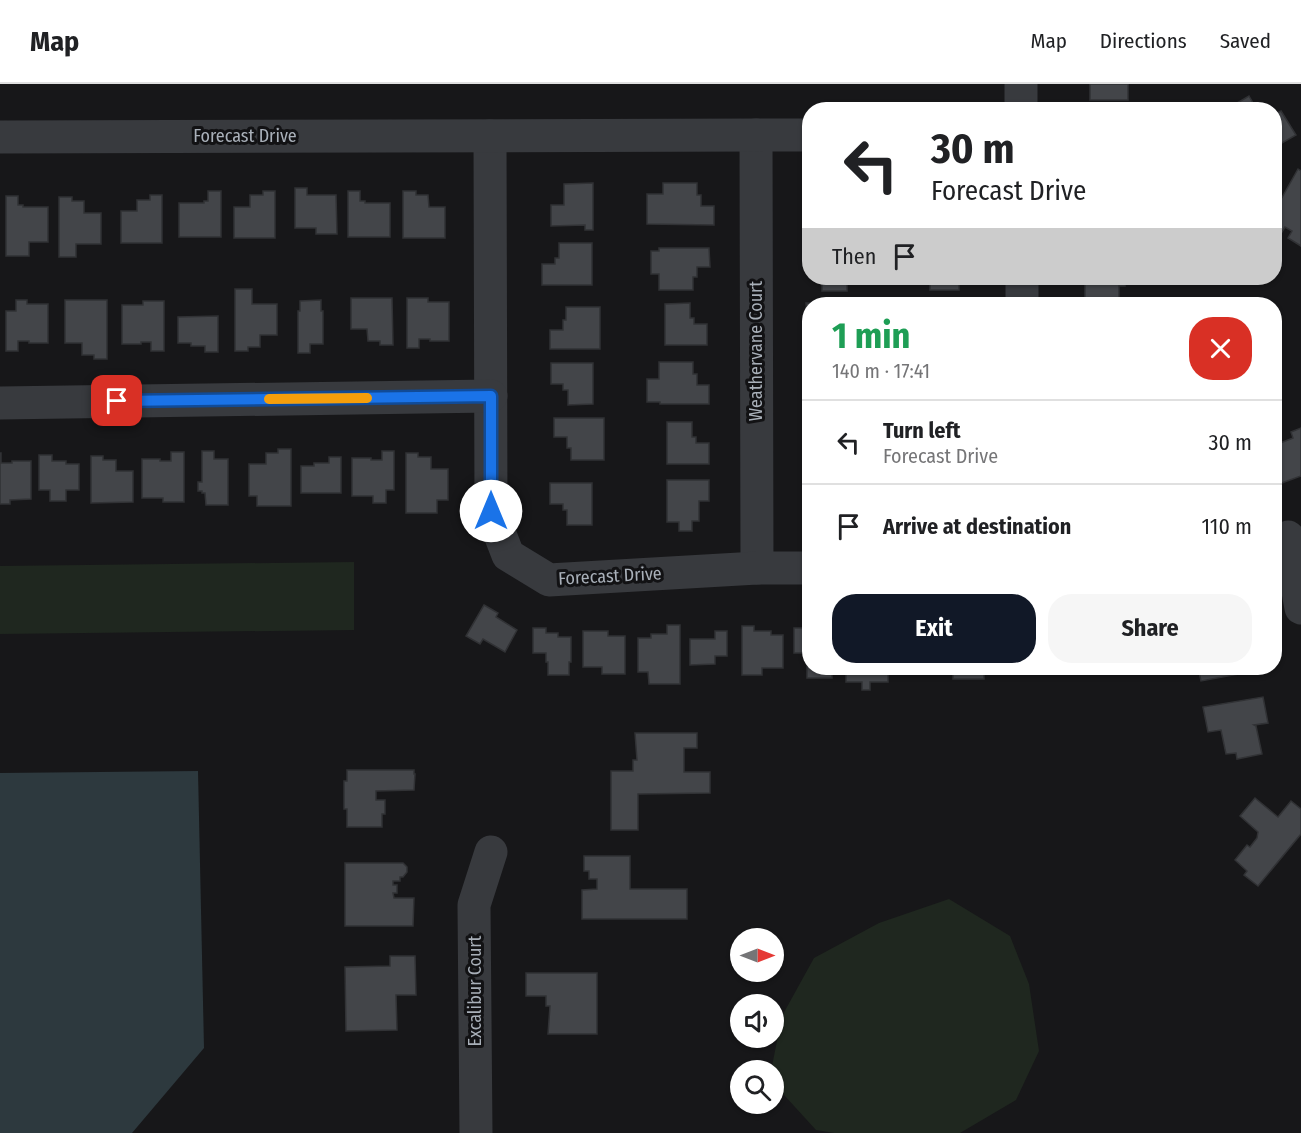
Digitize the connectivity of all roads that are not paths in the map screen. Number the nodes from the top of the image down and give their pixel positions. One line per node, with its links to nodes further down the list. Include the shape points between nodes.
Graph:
1 (1021, 84): 2 (street)
2 (1021, 102)
3 (756, 135): 4 (street, Forecast Drive); 5 (street, Forecast Drive); 10 (street, Weathervane Court)
4 (802, 135)
5 (490, 136): 6 (street, Forecast Drive); 7 (street, Forecast Drive)
6 (0, 137)
7 (491, 396): 8 (street); 10 (street, Forecast Drive, via 491,511 508,555 549,580)
8 (0, 403)
9 (1288, 536): 12 (street)
10 (757, 568): 11 (street, Forecast Drive)
11 (802, 568)
12 (1301, 608)
13 (491, 852): 14 (street, Excalibur Court, via 474,905)
14 (476, 1133)

